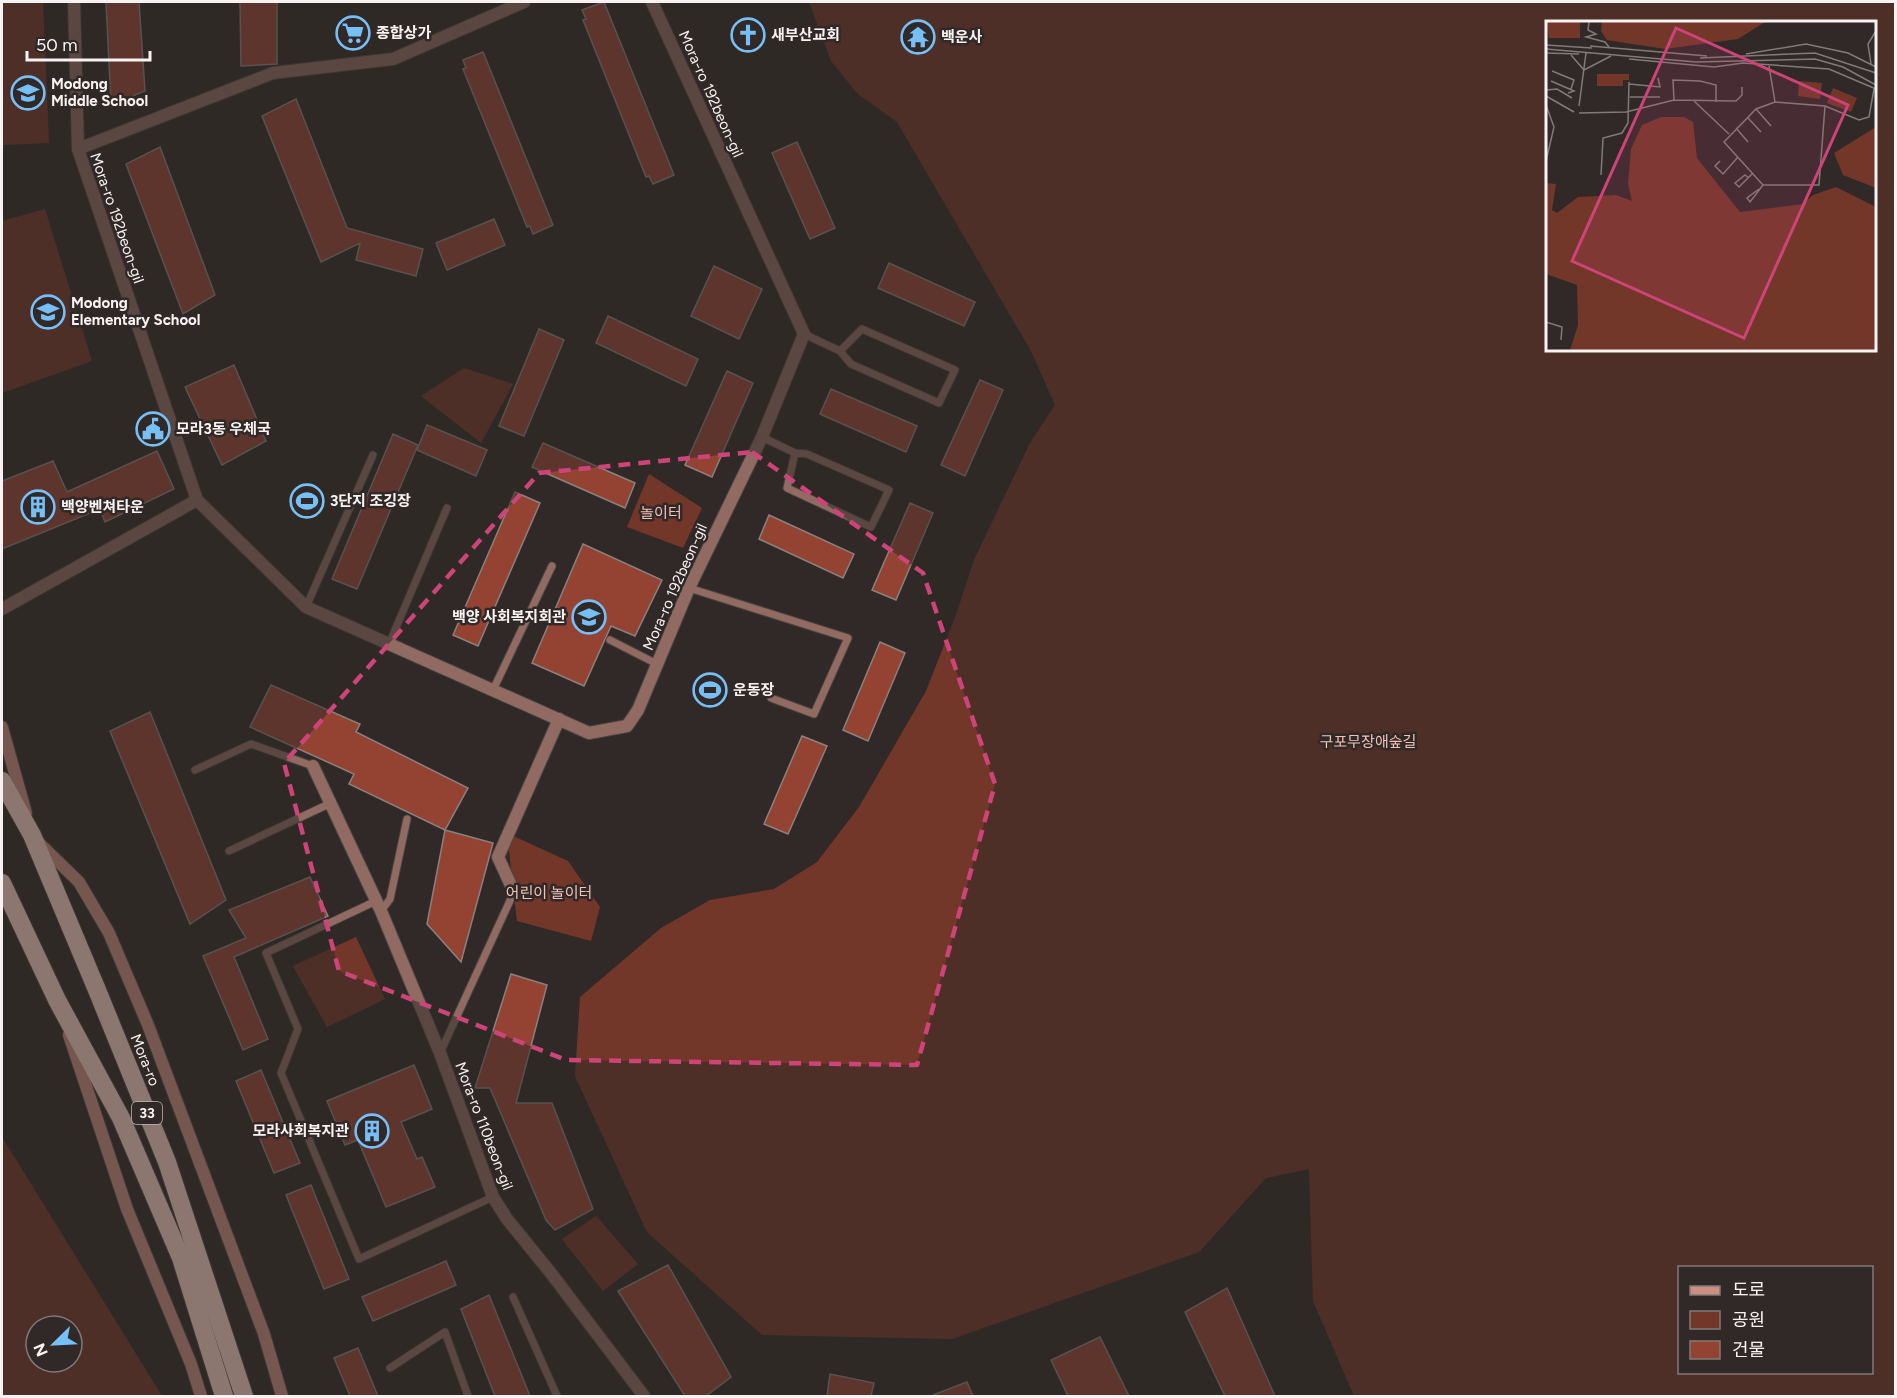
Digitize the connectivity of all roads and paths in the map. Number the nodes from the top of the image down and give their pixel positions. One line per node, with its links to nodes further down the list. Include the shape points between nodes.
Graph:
1 (74, 2): 4 (street, Mora-ro 192beon-gil)
2 (524, 2): 4 (street, Mora-ro 192beon-gil, via 393,58 273,73)
3 (652, 2): 5 (street, Mora-ro 192beon-gil)
4 (78, 149): 10 (street, Mora-ro 192beon-gil)
5 (804, 334): 6 (lane); 7 (street, Mora-ro 192beon-gil)
6 (840, 351): 6 (lane, via 862,329 955,370 939,403 851,364)
7 (762, 437): 8 (lane); 13 (street, Mora-ro 192beon-gil)
8 (795, 453): 8 (lane, via 807,454 889,490 871,527 787,488)
9 (374, 455): 14 (lane)
10 (197, 500): 14 (street, Mora-ro 192beon-gil); 15 (street)
11 (447, 508): 17 (lane)
12 (552, 566): 19 (lane)
13 (689, 588): 18 (street, Mora-ro 192beon-gil); 20 (lane, via 848,638 814,714)
14 (306, 607): 17 (street, Mora-ro 192beon-gil)
15 (2, 609)
16 (610, 640): 18 (lane)
17 (389, 644): 19 (street, Mora-ro 192beon-gil)
18 (657, 664): 21 (street, Mora-ro 192beon-gil, via 627,726 589,732)
19 (493, 690): 21 (street, Mora-ro 192beon-gil)
20 (771, 698)
21 (559, 719): 32 (street, via 498,857)
22 (2, 727): 28 (main road)
23 (313, 766): 24 (lane, via 251,744); 26 (street, Mora-ro 110beon-gil)
24 (195, 770)
25 (2, 782): 28 (highway, Mora-ro / 33)
26 (331, 803): 29 (lane); 33 (street, Mora-ro 110beon-gil)
27 (407, 819): 33 (lane, via 390,899)
28 (32, 836): 42 (highway, Mora-ro / 33, via 167,1162); 43 (main road, via 79,882 110,933 260,1323)
29 (229, 851)
30 (2, 883): 34 (highway, 33)
31 (2, 892): 34 (main road)
32 (514, 892): 36 (lane)
33 (379, 906): 36 (street, Mora-ro 110beon-gil); 37 (lane, via 266,953 298,1029 281,1073 359,1259)
34 (15, 910): 35 (highway, 33)
35 (57, 1000): 40 (main road, via 127,1209); 41 (highway, 33, via 121,1118 181,1258)
36 (440, 1053): 37 (street, Mora-ro 110beon-gil)
37 (494, 1197): 46 (street, Mora-ro 110beon-gil)
38 (513, 1297): 45 (lane)
39 (390, 1368): 44 (lane, via 445,1332)
40 (201, 1396)
41 (224, 1396)
42 (244, 1396)
43 (282, 1396)
44 (468, 1396)
45 (557, 1396)
46 (644, 1396)

